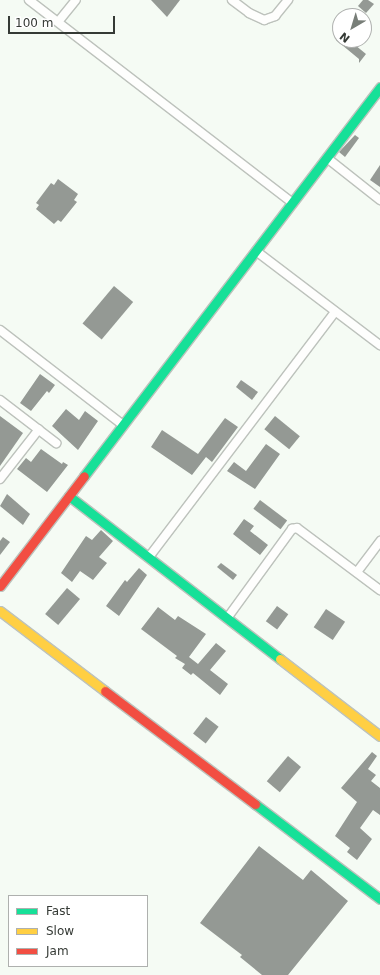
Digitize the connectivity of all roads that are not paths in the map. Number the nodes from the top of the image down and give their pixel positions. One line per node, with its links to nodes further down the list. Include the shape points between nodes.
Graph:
1 (29, 0): 5 (street)
2 (76, 0): 5 (street)
3 (232, 0): 4 (street, via 249,13 264,20 275,16)
4 (288, 0)
5 (58, 22): 9 (street)
6 (380, 87): 7 (street)
7 (327, 158): 8 (street); 9 (street)
8 (380, 200)
9 (293, 203): 10 (street)
10 (256, 251): 11 (street); 15 (street)
11 (335, 312): 13 (street); 21 (street)
12 (0, 330): 15 (street)
13 (380, 345)
14 (0, 400): 16 (street)
15 (123, 425): 19 (street)
16 (39, 429): 17 (street); 18 (street)
17 (56, 443)
18 (0, 479)
19 (69, 496): 21 (street); 23 (street)
20 (380, 542): 22 (street)
21 (150, 557): 26 (street)
22 (357, 572): 24 (street); 26 (street, via 303,530 292,529)
23 (0, 586)
24 (380, 590)
25 (0, 611): 28 (street)
26 (228, 617): 27 (street)
27 (380, 736)
28 (380, 899)

